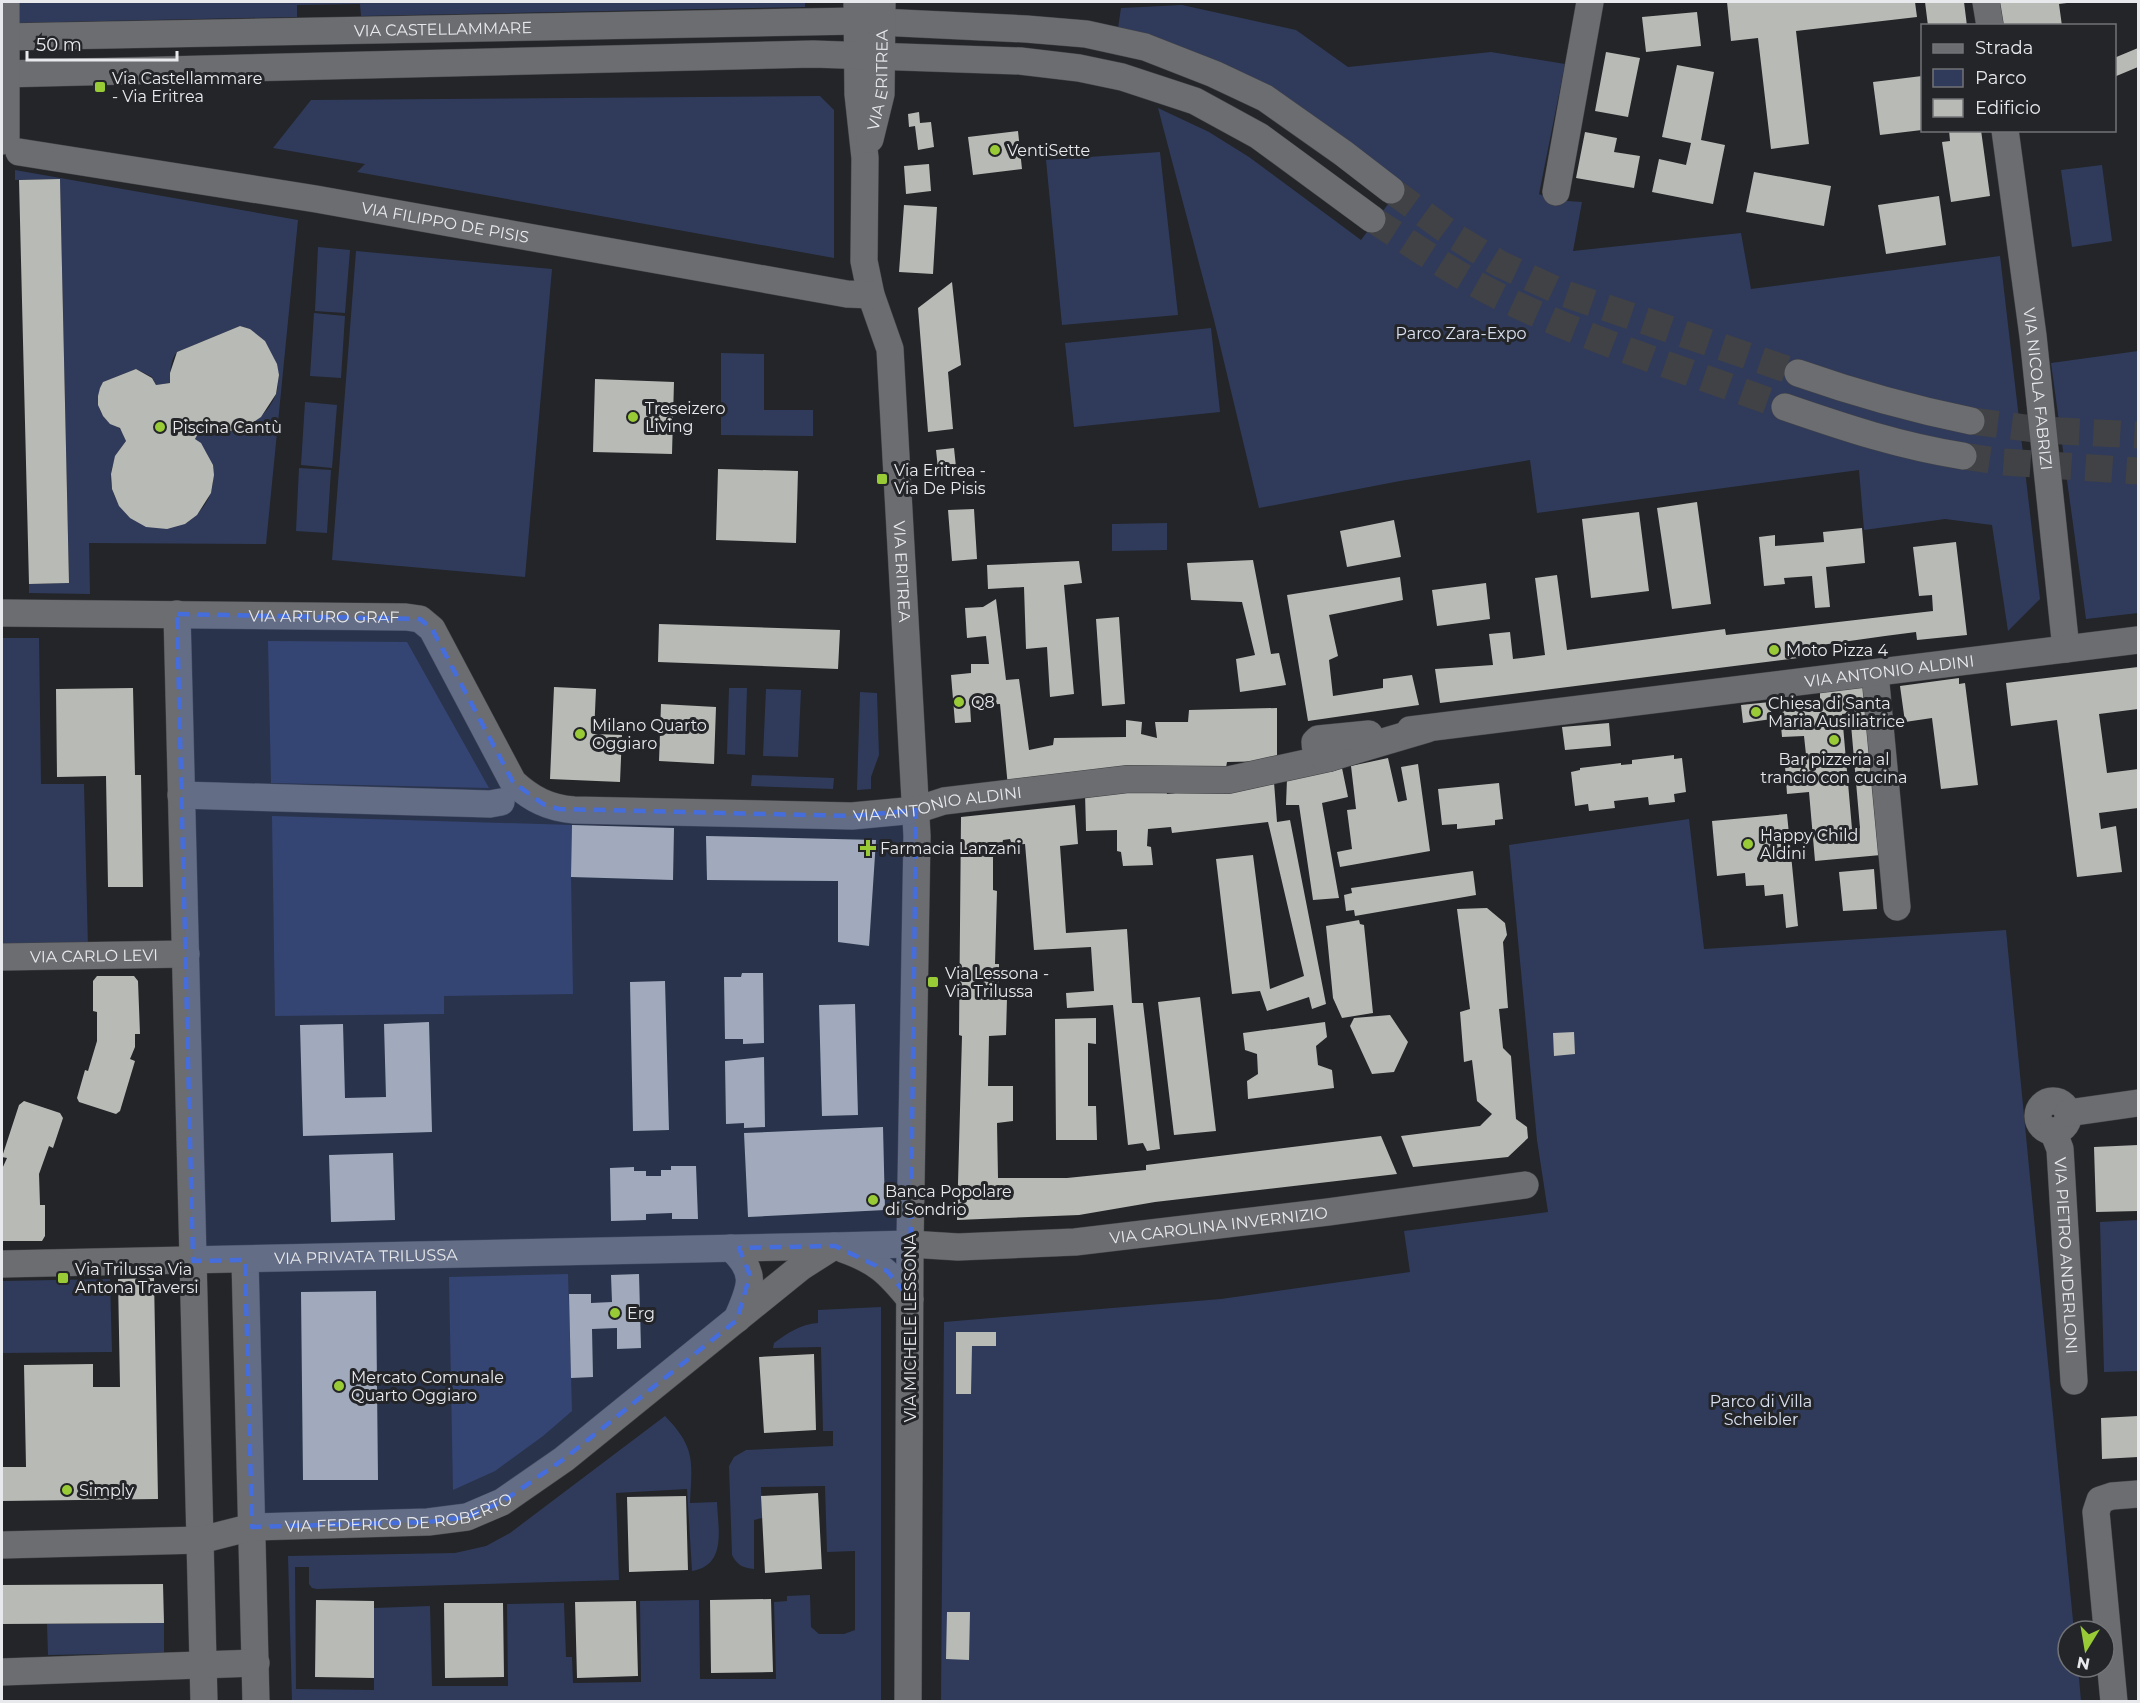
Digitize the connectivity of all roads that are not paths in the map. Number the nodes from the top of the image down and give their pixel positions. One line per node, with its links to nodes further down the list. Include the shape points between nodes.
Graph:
1 (6, 2): 6 (street)
2 (1590, 2): 12 (street)
3 (1986, 2): 5 (street)
4 (870, 12): 6 (street, VIA CASTELLAMMARE); 7 (street, VIA ERITREA); 11 (street, VIA CASTELLAMMARE, via 1086,34 1145,47 1265,98)
5 (1990, 24)
6 (4, 37): 8 (street)
7 (869, 56): 8 (street, VIA CASTELLAMMARE, via 813,54); 13 (street, VIA CASTELLAMMARE, via 1020,61 1122,77 1195,101 1259,136); 14 (street, VIA ERITREA, via 881,94 865,158 864,261)
8 (4, 74): 10 (street, VIA FILIPPO DE PISIS, via 6,137)
9 (2005, 132): 22 (street, VIA NICOLA FABRIZI, via 2033,336)
10 (10, 146): 14 (street, VIA FILIPPO DE PISIS, via 847,294)
11 (1391, 190)
12 (1556, 192)
13 (1372, 219)
14 (871, 294): 27 (street, VIA ERITREA, via 890,349)
15 (1798, 373): 17 (street, via 1911,409)
16 (1785, 407): 18 (street, via 1871,436)
17 (1971, 421)
18 (1963, 456)
19 (2, 613): 20 (street, VIA ARTURO GRAF)
20 (177, 614): 24 (street); 26 (street, VIA ARTURO GRAF, via 420,619 432,629 513,782)
21 (2139, 640): 22 (street, VIA ANTONIO ALDINI)
22 (2066, 649): 23 (street, VIA ANTONIO ALDINI)
23 (1875, 673): 27 (street, VIA ANTONIO ALDINI, via 1427,729 1329,758 1228,780 1128,779 944,801); 28 (street)
24 (182, 795): 25 (street); 29 (street)
25 (501, 802)
26 (543, 804): 27 (street, VIA ANTONIO ALDINI, via 574,810 852,816)
27 (916, 810): 33 (street, VIA MICHELE LESSONA)
28 (1897, 908)
29 (186, 954): 30 (street, VIA CARLO LEVI); 37 (street)
30 (2, 957)
31 (2139, 1103): 41 (street, VIA PIETRO ANDERLONI, via 2061,1122)
32 (1525, 1185): 33 (street, VIA CAROLINA INVERNIZIO, via 1075,1242 958,1247)
33 (910, 1244): 34 (street, VIA FEDERICO DE ROBERTO); 39 (street, VIA MICHELE LESSONA)
34 (835, 1246): 35 (street, VIA FEDERICO DE ROBERTO); 39 (street, VIA FEDERICO DE ROBERTO, via 865,1257 887,1271); 40 (street, VIA FEDERICO DE ROBERTO, via 801,1266)
35 (731, 1248): 36 (street, VIA PRIVATA TRILUSSA); 40 (street, via 744,1260 750,1275)
36 (245, 1260): 37 (street, VIA PRIVATA TRILUSSA); 43 (street)
37 (193, 1261): 38 (street, VIA PRIVATA TRILUSSA); 44 (street)
38 (2, 1264)
39 (910, 1299): 51 (street, VIA MICHELE LESSONA)
40 (737, 1320): 43 (street, VIA FEDERICO DE ROBERTO, via 564,1459 502,1502 467,1517 428,1522)
41 (2074, 1381)
42 (2139, 1494): 52 (street, via 2100,1500 2096,1512)
43 (252, 1527): 44 (street, VIA FEDERICO DE ROBERTO); 47 (street)
44 (201, 1540): 45 (street, VIA FEDERICO DE ROBERTO); 46 (street)
45 (2, 1545)
46 (203, 1664): 47 (street); 48 (street); 49 (street)
47 (256, 1664): 50 (street)
48 (2, 1672)
49 (204, 1701)
50 (256, 1701)
51 (908, 1701)
52 (2114, 1701)

